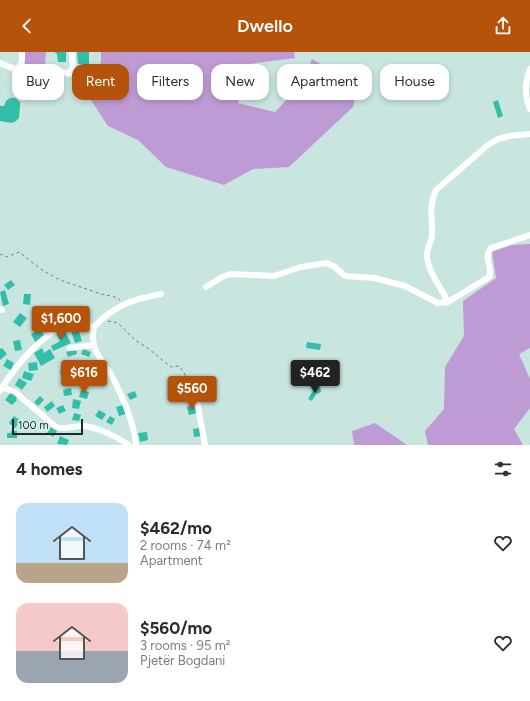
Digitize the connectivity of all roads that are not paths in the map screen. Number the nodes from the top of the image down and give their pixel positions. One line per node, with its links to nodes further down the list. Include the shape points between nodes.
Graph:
1 (22, 52): 4 (street)
2 (72, 52): 7 (street, via 73,67 69,74)
3 (0, 63): 5 (street)
4 (21, 64)
5 (12, 68)
6 (530, 69): 8 (street, via 527,75 526,101)
7 (64, 72)
8 (530, 109)
9 (530, 134): 13 (street, via 498,139 436,190 431,203 432,233 427,258)
10 (530, 236): 13 (street, via 490,248 487,257 490,270 488,277)
11 (206, 287): 13 (street, via 231,274 274,276 301,267 327,263 345,276 374,278 405,286 438,303)
12 (161, 294): 14 (street, via 112,310)
13 (448, 302)
14 (94, 327): 15 (street); 17 (street, via 67,326 48,336)
15 (93, 346): 16 (street); 20 (street, via 120,393)
16 (70, 348)
17 (1, 389): 19 (street, via 15,392 56,427 62,429 84,426)
18 (196, 396): 21 (street)
19 (129, 445)
20 (136, 445)
21 (205, 445)

